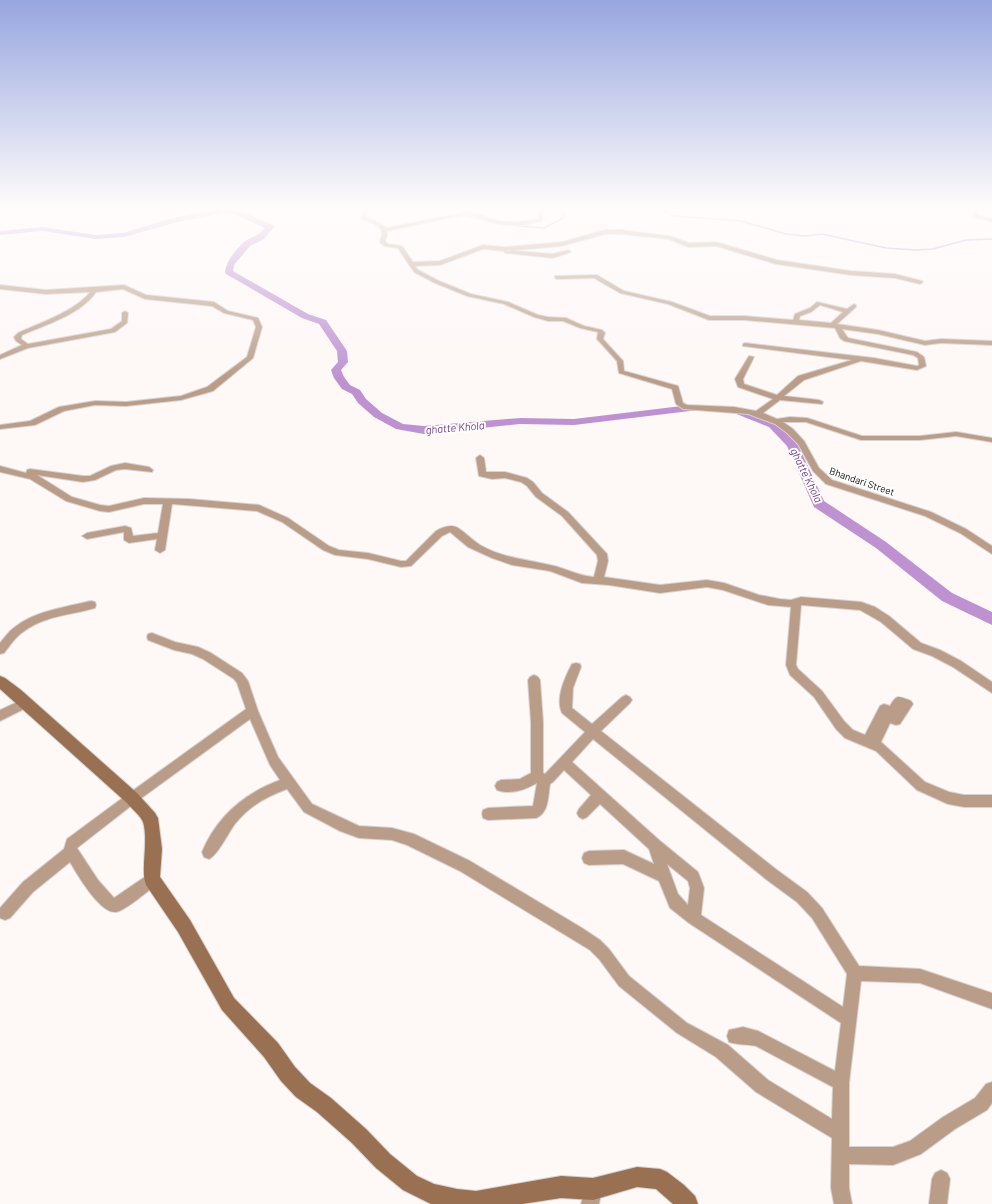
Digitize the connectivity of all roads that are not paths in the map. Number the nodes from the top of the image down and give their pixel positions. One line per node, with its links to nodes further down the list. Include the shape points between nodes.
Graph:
1 (413, 265): 20 (street, Bhandari Street, via 416,271 469,295 506,302 536,316 564,319 600,331 600,339 620,361 621,372 675,388 680,404 686,407 738,409)
2 (798, 265): 4 (street, via 895,276)
3 (557, 277): 10 (street, via 595,276 622,292 670,303 710,318)
4 (920, 282)
5 (0, 286): 6 (street, via 46,292)
6 (94, 290): 13 (street, via 89,299 64,314 20,334 18,340); 22 (street, via 124,287 145,297 214,304 226,312 256,319 259,327 250,358 210,388 181,398 126,404 95,403 62,409 32,423)
7 (854, 306): 8 (street)
8 (848, 311): 10 (street, via 820,303 806,313 797,315); 11 (street, via 837,318)
9 (125, 312): 13 (street, via 125,322 113,331)
10 (796, 322): 11 (street)
11 (835, 326): 12 (street, via 878,332 925,343); 17 (street, via 846,340 915,353 921,357 923,366 918,368)
12 (992, 343)
13 (26, 346): 15 (street)
14 (745, 346): 17 (street)
15 (0, 357)
16 (751, 357): 18 (street, via 739,378 741,385)
17 (859, 359): 18 (street, via 801,378)
18 (778, 398): 19 (street); 20 (street)
19 (819, 402)
20 (757, 414): 21 (street, Bhandari Street)
21 (778, 421): 23 (street, via 807,420 861,438 920,438 956,434); 31 (street, Bhandari Street, via 793,433 818,473 829,482 912,507 963,531)
22 (0, 427)
23 (992, 440)
24 (480, 458): 32 (street, via 482,474 505,475 524,480 565,514 602,554 603,561)
25 (1, 470): 26 (street, via 83,479 125,466); 27 (street, via 32,477 69,499 100,508 109,509 135,502)
26 (149, 470)
27 (168, 502): 28 (street); 32 (street, via 259,508 290,523 326,548 338,553 368,556 404,565 413,561 438,533 450,528 476,548 499,557 551,568 580,579)
28 (163, 535): 29 (street, via 129,540 128,530 125,529); 30 (street)
29 (87, 536)
30 (160, 550)
31 (992, 551)
32 (598, 581): 33 (street, via 659,590 701,582 730,588 765,600 785,604)
33 (796, 603): 40 (street, via 801,601 861,606 871,610 917,646 957,664); 52 (street, via 791,665 794,672 818,694 840,725 849,734 880,747 921,786 948,798)
34 (91, 605): 36 (street, via 64,611 25,626)
35 (152, 637): 43 (street, via 174,646 194,650 233,672 242,681)
36 (0, 650)
37 (576, 667): 45 (street, via 570,677 566,710)
38 (534, 680): 47 (street, via 537,722 536,765)
39 (0, 682): 42 (street)
40 (992, 688)
41 (626, 700): 45 (street)
42 (26, 703): 44 (street); 51 (street)
43 (252, 711): 48 (street, via 274,761); 51 (street)
44 (0, 716)
45 (593, 731): 46 (street); 63 (street, via 802,897 817,913)
46 (564, 762): 47 (street, via 549,778); 50 (street)
47 (541, 778): 49 (street, via 522,785); 54 (street, via 539,810)
48 (289, 782): 57 (street, via 260,794 242,807 226,824); 69 (street, via 308,808 322,816 359,832 392,834 409,839 465,866 577,933 604,954 624,981 682,1028 722,1051 762,1086)
49 (501, 786)
50 (600, 795): 53 (street); 55 (street)
51 (132, 798): 56 (street, via 72,844); 60 (street, via 150,818 154,849)
52 (992, 801)
53 (584, 812)
54 (488, 814)
55 (654, 845): 59 (street); 62 (street, via 693,877 697,888)
56 (71, 852): 60 (street, via 99,892 114,905); 61 (street, via 28,887)
57 (209, 852)
58 (588, 858): 59 (street, via 624,857)
59 (664, 876): 62 (street, via 675,903)
60 (152, 879): 73 (street, via 184,926 228,1004 271,1050 288,1074 410,1183)
61 (5, 913)
62 (694, 918): 65 (street)
63 (855, 973): 64 (street, via 920,976); 65 (street)
64 (992, 1001)
65 (848, 1019): 67 (street)
66 (735, 1036): 67 (street, via 743,1035 758,1039)
67 (841, 1083): 69 (street)
68 (992, 1090): 70 (street, via 981,1104 915,1148 893,1156)
69 (840, 1134): 70 (street)
70 (840, 1155): 75 (street, via 840,1188)
71 (941, 1179): 76 (street)
72 (591, 1197): 73 (street, via 561,1187 521,1192 476,1202); 74 (street, via 637,1177 660,1179 677,1192)
73 (444, 1201)
74 (687, 1204)
75 (843, 1204)
76 (938, 1204)

